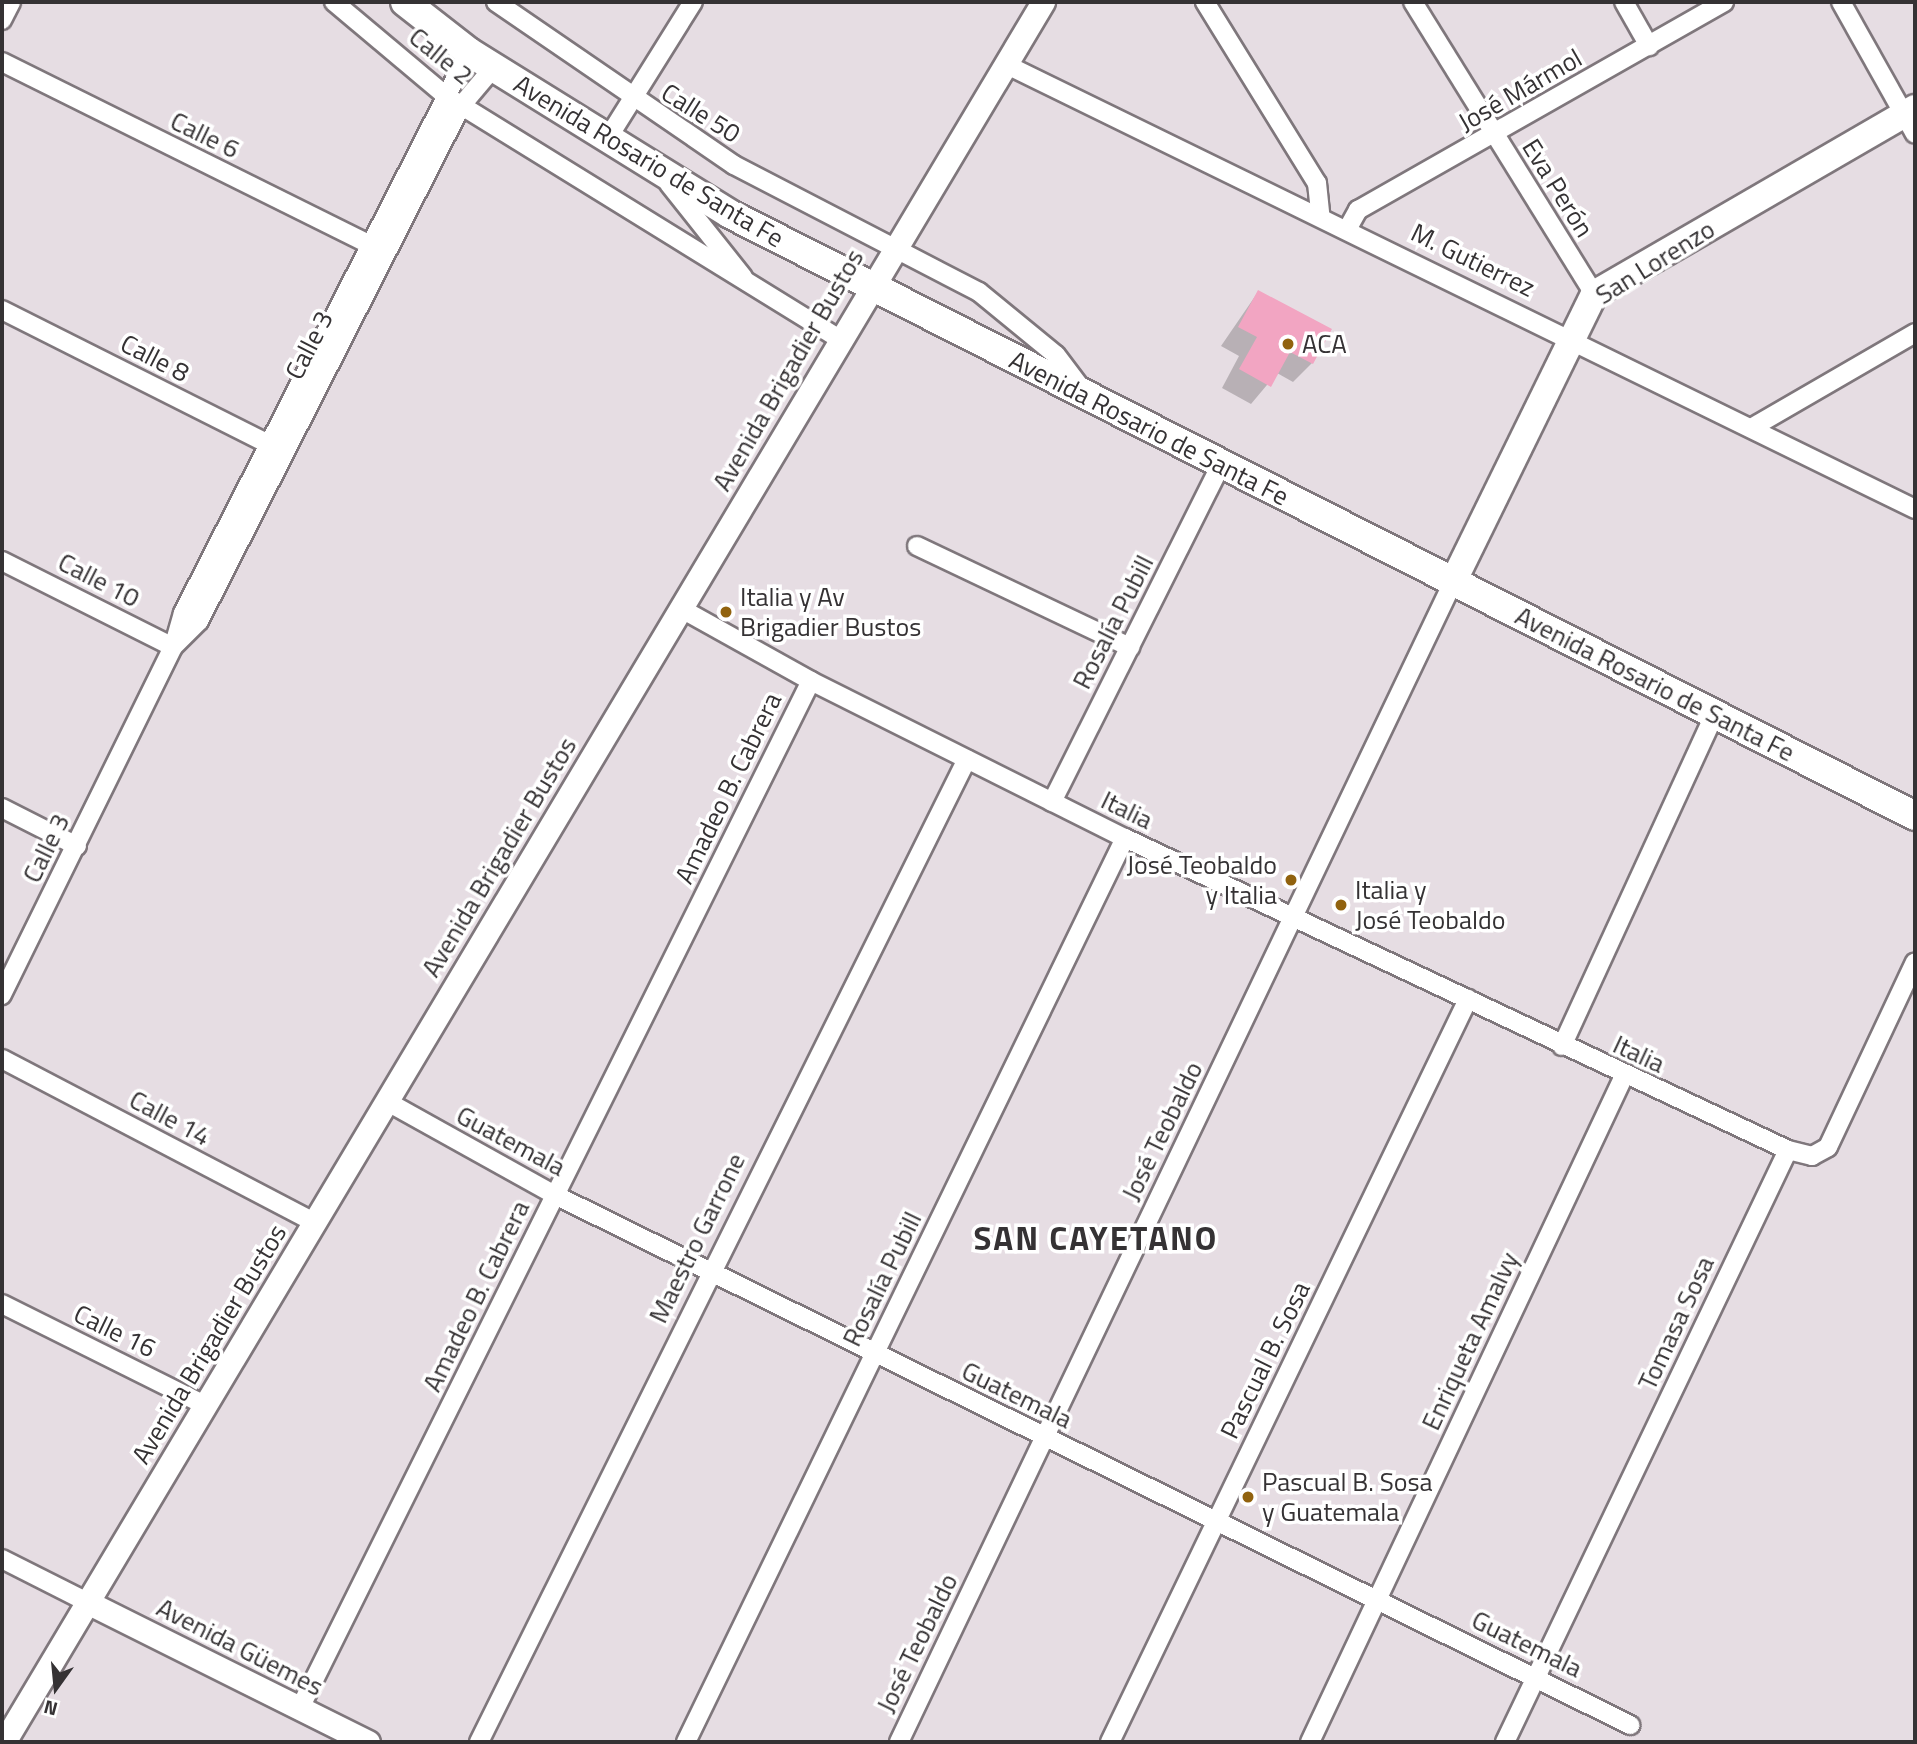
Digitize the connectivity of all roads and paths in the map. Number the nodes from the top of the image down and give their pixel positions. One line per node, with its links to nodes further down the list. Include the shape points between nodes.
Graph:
1 (11, 2): 12 (street)
2 (334, 2): 19 (street, Calle 2)
3 (405, 2): 14 (main road, Avenida Rosario de Santa Fe)
4 (496, 2): 18 (street, Calle 50)
5 (693, 2): 18 (street)
6 (1043, 2): 16 (street, Avenida Brigadier Bustos)
7 (1205, 2): 24 (street, via 1317,183)
8 (1413, 2): 21 (street, Eva Perón)
9 (1624, 2): 13 (street)
10 (1724, 2): 13 (street, José Mármol)
11 (1841, 2): 20 (street)
12 (2, 20)
13 (1649, 46): 21 (street, José Mármol)
14 (469, 52): 17 (main road, Avenida Rosario de Santa Fe); 19 (street, Calle 3)
15 (2, 62): 27 (street, Calle 6)
16 (1005, 64): 24 (street, M. Gutierrez); 26 (street, Avenida Brigadier Bustos)
17 (493, 68): 19 (street, Calle 3); 22 (main road, Avenida Rosario de Santa Fe)
18 (633, 100): 22 (street); 26 (street, Calle 50, via 734,164)
19 (453, 101): 27 (street, Calle 3); 28 (street, Calle 2)
20 (1911, 119): 30 (main road, San Lorenzo)
21 (1493, 135): 25 (street, José Mármol, via 1357,210); 30 (street, Eva Perón)
22 (606, 141): 23 (main road, Avenida Rosario de Santa Fe)
23 (661, 173): 28 (street); 29 (main road, Avenida Rosario de Santa Fe)
24 (1320, 214): 25 (street, M. Gutierrez)
25 (1348, 228): 33 (street, M. Gutierrez)
26 (892, 245): 29 (street, Avenida Brigadier Bustos); 35 (street, Calle 50, via 979,292 1056,355)
27 (377, 249): 37 (street, Calle 3)
28 (751, 286): 34 (street, Calle 2)
29 (870, 288): 34 (street, Avenida Brigadier Bustos); 35 (main road, Avenida Rosario de Santa Fe)
30 (1594, 294): 33 (main road, San Lorenzo)
31 (2, 310): 37 (street, Calle 8)
32 (1915, 333): 36 (street)
33 (1571, 336): 36 (street, M. Gutierrez); 42 (main road, San Lorenzo)
34 (844, 341): 43 (street, Avenida Brigadier Bustos)
35 (1086, 397): 38 (main road, Avenida Rosario de Santa Fe)
36 (1753, 426): 39 (street, M. Gutierrez)
37 (277, 448): 44 (street, Calle 3, via 183,613)
38 (1221, 465): 42 (main road, Avenida Rosario de Santa Fe); 45 (street, Rosalía Pubill)
39 (1915, 509)
40 (917, 546): 45 (street)
41 (2, 561): 44 (street, Calle 10)
42 (1454, 580): 47 (main road, Avenida Rosario de Santa Fe); 54 (street, José Teobaldo)
43 (680, 608): 46 (street, Italia); 61 (street, Avenida Brigadier Bustos)
44 (173, 647): 53 (street, Calle 3)
45 (1130, 647): 49 (street, Rosalía Pubill)
46 (810, 681): 48 (street, Italia); 63 (street, Amadeo B. Cabrera)
47 (1714, 715): 51 (main road, Avenida Rosario de Santa Fe); 58 (street)
48 (967, 759): 49 (street, Italia); 65 (street, Maestro Garrone)
49 (1052, 802): 52 (street, Italia)
50 (2, 808): 53 (street)
51 (1915, 816)
52 (1125, 838): 54 (street, Italia); 67 (street, Rosalía Pubill)
53 (77, 846): 56 (street, Calle 3)
54 (1293, 917): 57 (street, Italia); 69 (street, José Teobaldo)
55 (1915, 962): 62 (street, via 1828,1147 1812,1156)
56 (2, 995)
57 (1468, 999): 58 (street, Italia); 70 (street, Pascual B. Sosa)
58 (1562, 1046): 60 (street, Italia)
59 (2, 1059): 64 (street, Calle 14)
60 (1624, 1076): 62 (street, Italia); 72 (street, Enriqueta Amalvy)
61 (386, 1101): 63 (street, Guatemala); 64 (street, Avenida Brigadier Bustos)
62 (1788, 1150): 74 (street, Tomasa Sosa)
63 (555, 1195): 65 (street, Guatemala); 75 (street, Amadeo B. Cabrera)
64 (314, 1223): 68 (street, Avenida Brigadier Bustos)
65 (710, 1270): 67 (street, Guatemala); 79 (street, Maestro Garrone)
66 (2, 1304): 68 (street, Calle 16)
67 (874, 1354): 69 (street, Guatemala); 80 (street, Rosalía Pubill)
68 (205, 1405): 73 (street, Avenida Brigadier Bustos)
69 (1044, 1438): 70 (street, Guatemala); 81 (street, José Teobaldo)
70 (1217, 1520): 72 (street, Guatemala); 82 (street, Pascual B. Sosa)
71 (2, 1559): 73 (street)
72 (1378, 1600): 74 (street, Guatemala); 83 (street, Enriqueta Amalvy)
73 (88, 1602): 75 (street, Avenida Güemes); 77 (street, Avenida Brigadier Bustos)
74 (1537, 1677): 76 (street, Guatemala); 84 (street, Tomasa Sosa)
75 (300, 1708): 78 (street, Avenida Güemes)
76 (1630, 1725)
77 (4, 1742)
78 (368, 1742)
79 (480, 1742)
80 (686, 1742)
81 (899, 1742)
82 (1110, 1742)
83 (1310, 1742)
84 (1505, 1742)

